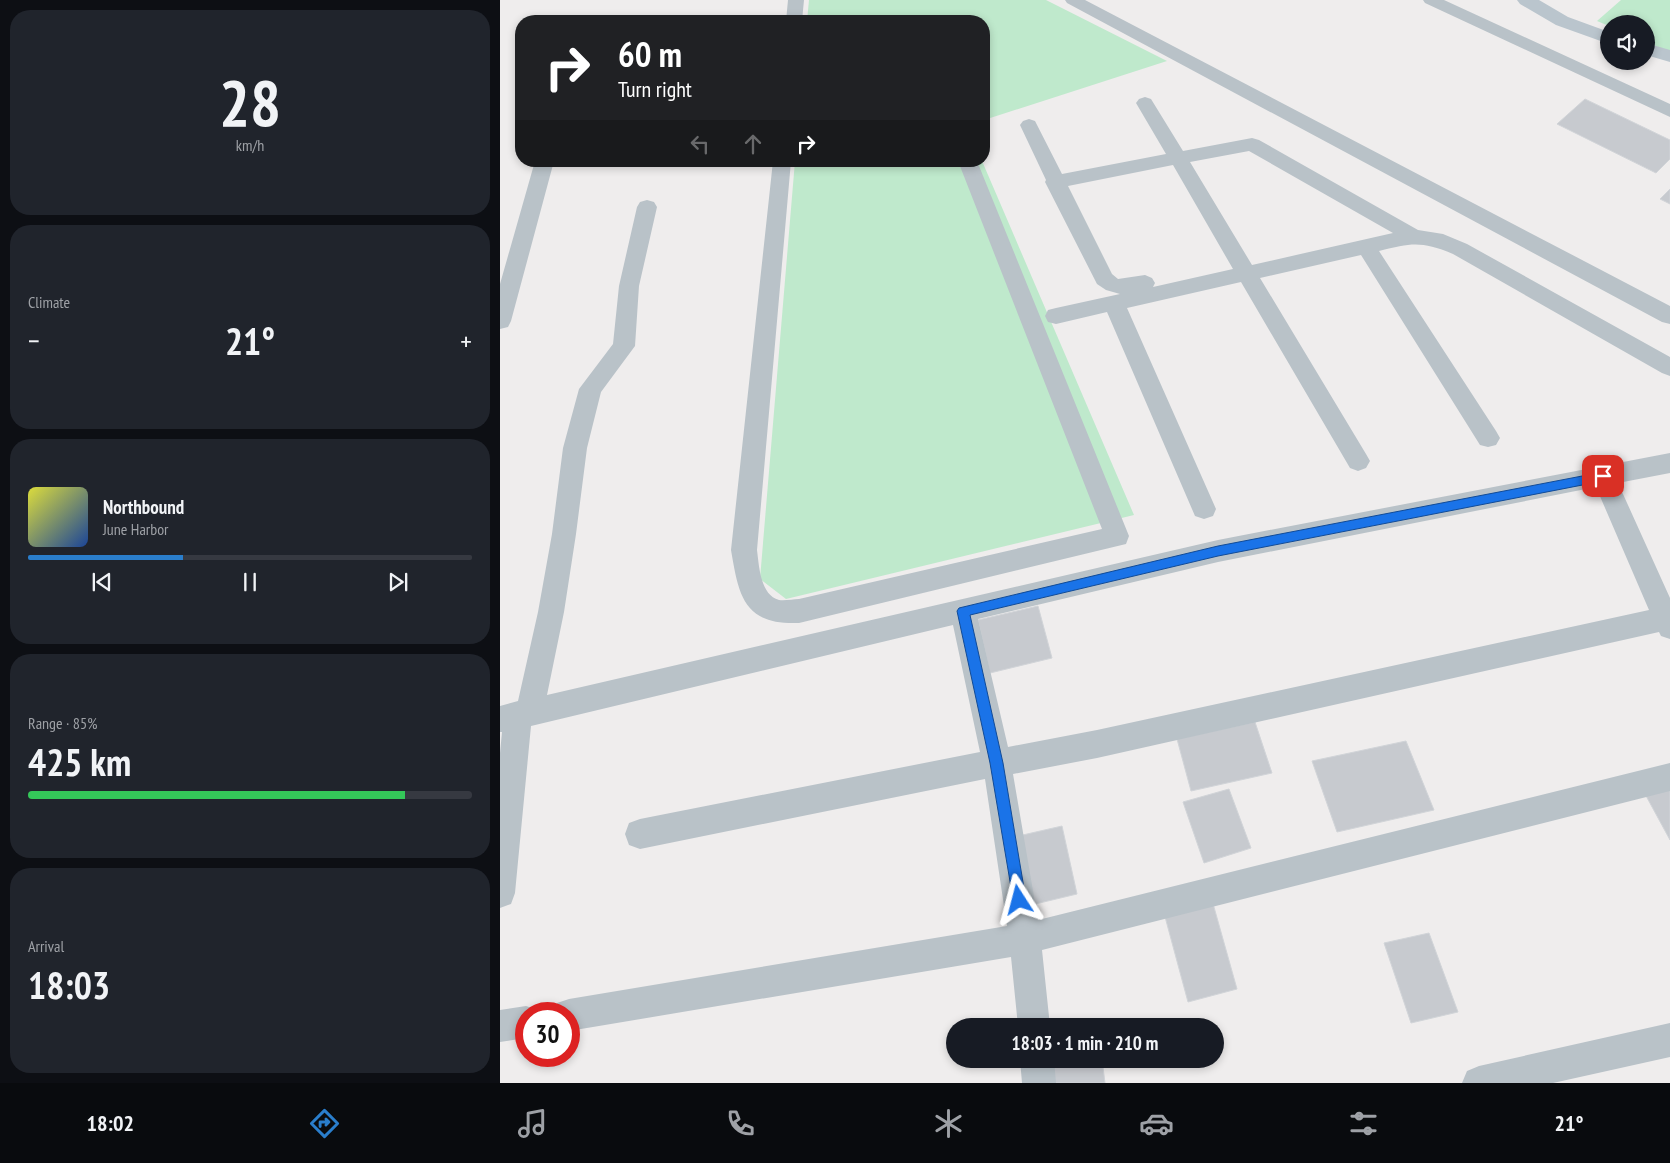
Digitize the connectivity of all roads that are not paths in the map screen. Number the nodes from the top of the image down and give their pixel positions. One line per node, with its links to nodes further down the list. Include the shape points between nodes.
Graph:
1 (796, 0): 5 (street)
2 (1073, 0): 23 (street)
3 (1431, 0): 10 (street)
4 (1526, 0): 6 (street, via 1562,20)
5 (795, 15)
6 (1600, 35)
7 (1655, 52): 8 (street)
8 (1670, 56)
9 (1145, 103): 12 (street)
10 (1670, 111)
11 (1029, 125): 16 (street)
12 (1177, 157): 16 (street); 18 (street, via 1252,144); 20 (street)
13 (543, 167): 24 (street)
14 (781, 167): 15 (street, via 744,550 750,583 761,602 775,611 799,611 1117,536)
15 (969, 167)
16 (1055, 182): 20 (street, via 1109,284 1125,287 1217,270)
17 (647, 206): 33 (street, via 629,286 624,346 590,389 574,448 551,612)
18 (1413, 236): 19 (street); 25 (street, via 1436,239 1460,249)
19 (1366, 247): 20 (street); 26 (street)
20 (1247, 273): 21 (street); 27 (street)
21 (1114, 303): 22 (street); 30 (street)
22 (1056, 316)
23 (1670, 316)
24 (500, 321)
25 (1670, 367)
26 (1488, 438)
27 (1358, 461)
28 (1670, 463): 29 (street)
29 (1603, 476): 31 (street, via 1218,551); 32 (street)
30 (1204, 510)
31 (963, 611): 33 (street); 34 (street)
32 (1668, 622): 34 (street)
33 (516, 716): 37 (street)
34 (997, 763): 36 (street); 38 (street)
35 (1670, 777): 38 (street)
36 (640, 834)
37 (500, 893)
38 (1026, 939): 39 (street); 40 (street)
39 (580, 1013)
40 (1033, 1018)
41 (515, 1024): 42 (street)
42 (500, 1026)
43 (1670, 1040): 46 (street)
44 (1038, 1068): 45 (street)
45 (1039, 1083)
46 (1479, 1083)

